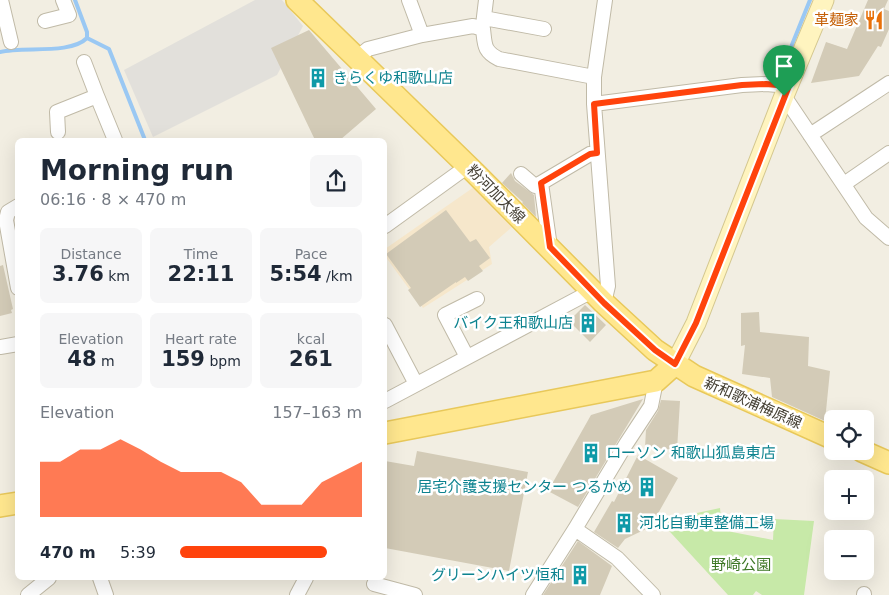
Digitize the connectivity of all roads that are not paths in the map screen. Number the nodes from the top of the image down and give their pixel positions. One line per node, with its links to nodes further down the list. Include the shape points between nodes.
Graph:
1 (1, 0): 12 (street)
2 (63, 0): 8 (street, via 69,15)
3 (297, 0): 13 (main road, 粉河加太線)
4 (409, 0): 11 (street)
5 (486, 0): 9 (street)
6 (605, 0): 15 (street)
7 (824, 0): 17 (main road)
8 (45, 20)
9 (483, 23): 10 (street); 11 (street); 15 (street, via 486,49 499,59)
10 (544, 29)
11 (422, 35): 13 (street, via 368,49)
12 (11, 42)
13 (356, 59): 25 (main road, 粉河加太線)
14 (84, 62): 18 (street)
15 (594, 77): 19 (street)
16 (889, 83): 21 (street)
17 (786, 91): 19 (street, via 766,84 742,85); 21 (street); 40 (main road, via 696,323)
18 (97, 96): 20 (street, via 57,112); 22 (street)
19 (594, 104): 23 (street)
20 (58, 132)
21 (810, 135): 28 (street)
22 (114, 138)
23 (597, 153): 27 (street); 34 (street, via 608,286)
24 (889, 153): 28 (street)
25 (468, 166): 30 (street); 32 (main road, 粉河加太線)
26 (521, 174): 27 (street, via 535,186)
27 (541, 183): 32 (street)
28 (844, 184): 31 (street, via 866,218)
29 (15, 208): 33 (street, via 8,212 6,220)
30 (387, 225)
31 (889, 238)
32 (550, 247): 34 (main road, 粉河加太線)
33 (15, 271)
34 (598, 297): 39 (street); 40 (main road, 粉河加太線, via 655,350)
35 (477, 298): 39 (street, via 445,315)
36 (387, 329): 42 (street)
37 (15, 345): 38 (street)
38 (0, 348)
39 (467, 357): 42 (street)
40 (675, 364): 41 (main road); 45 (main road, 新和歌浦梅原線, via 694,376)
41 (656, 380): 44 (main road); 50 (street, via 651,406)
42 (416, 384): 43 (street)
43 (387, 400)
44 (387, 433)
45 (824, 434)
46 (874, 456): 47 (main road)
47 (889, 463)
48 (15, 504): 49 (main road)
49 (0, 506)
50 (575, 529): 59 (street); 60 (street, via 617,558)
51 (47, 580): 55 (street)
52 (101, 580): 56 (street)
53 (305, 580): 57 (street)
54 (372, 585): 58 (street)
55 (28, 595)
56 (106, 595)
57 (297, 595)
58 (416, 595)
59 (533, 595)
60 (653, 595)

